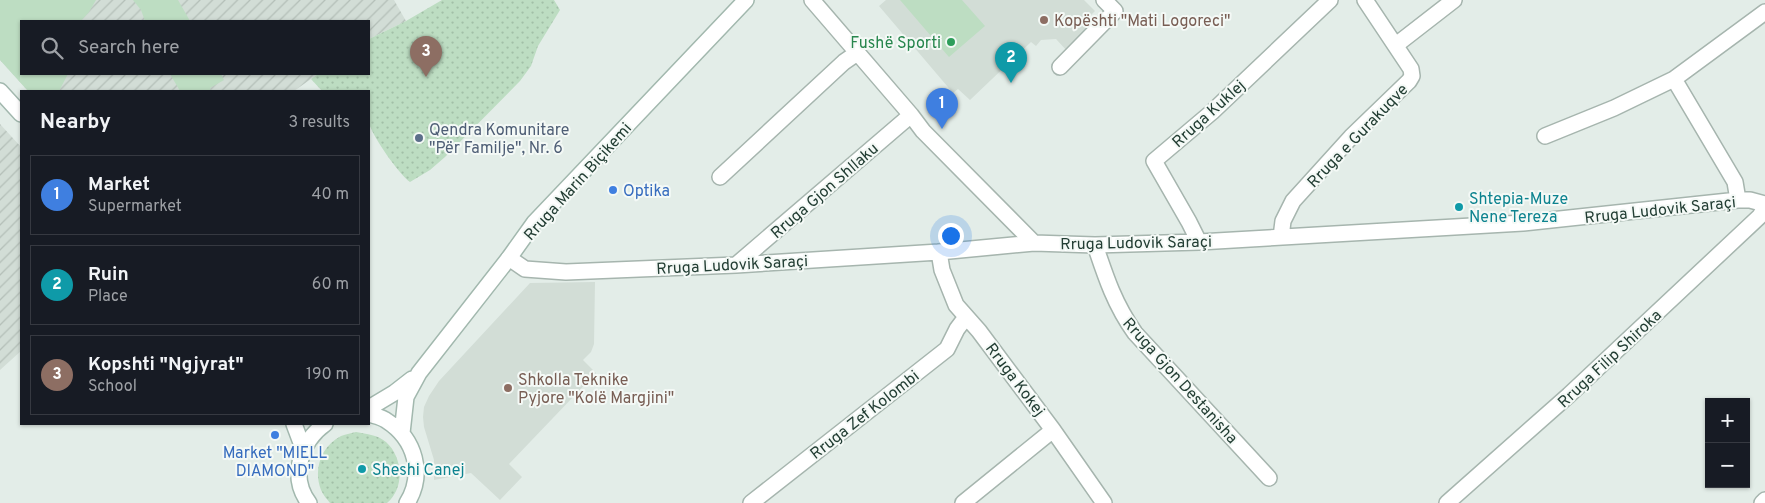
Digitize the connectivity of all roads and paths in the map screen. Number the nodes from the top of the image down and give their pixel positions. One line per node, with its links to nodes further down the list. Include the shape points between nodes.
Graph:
1 (746, 0): 24 (street, Rruga Marin Biçikemi, via 534,223)
2 (812, 0): 9 (street)
3 (1330, 0): 20 (street, Rruga Kuklej, via 1212,112 1154,161)
4 (1365, 0): 8 (street)
5 (1454, 0): 8 (street)
6 (1110, 2): 10 (street, via 1115,11)
7 (1765, 12): 11 (street)
8 (1396, 45): 19 (street, Rruga e Gurakuqve, via 1412,69 1409,82 1298,195 1283,221)
9 (857, 52): 14 (street); 16 (street)
10 (1060, 67)
11 (1674, 79): 15 (street); 17 (street, via 1735,182)
12 (0, 91): 13 (street)
13 (20, 113)
14 (911, 115): 21 (street); 25 (street, Rruga Gjon Shllaku)
15 (1545, 136)
16 (720, 177)
17 (1738, 200): 18 (street, Rruga Ludovik Saraçi); 19 (street, Rruga Ludovik Saraçi, via 1523,223)
18 (1765, 205): 42 (street, Rruga Filip Shiroka, via 1760,216 1656,315)
19 (1280, 237): 20 (street, Rruga Ludovik Saraçi)
20 (1199, 242): 22 (street, Rruga Ludovik Saraçi)
21 (1034, 243): 22 (street, Rruga Ludovik Saraçi); 23 (street, Rruga Ludovik Saraçi)
22 (1095, 245): 35 (street, Rruga Gjon Destanisha, via 1122,315 1135,333)
23 (940, 252): 25 (street, Rruga Ludovik Saraçi); 26 (street, Rruga Kokej, via 946,284)
24 (509, 258): 25 (street, Rruga Ludovik Saraçi, via 525,269 566,272); 27 (street, Rruga Marin Biçikemi)
25 (736, 265)
26 (966, 317): 32 (street, Rruga Kokej, via 980,330); 39 (street, Rruga Zef Kolombi, via 947,349)
27 (419, 373): 28 (street, Rruga Marin Biçikemi); 33 (street, Rruga Marin Biçikemi, via 406,397)
28 (370, 407)
29 (370, 414): 33 (street, via 386,419)
30 (294, 425): 34 (street)
31 (324, 425): 34 (street)
32 (1053, 430): 40 (street); 41 (street, Rruga Kokej)
33 (402, 433): 36 (street, via 414,451 417,472)
34 (303, 448): 38 (street, via 299,465 300,483)
35 (1269, 478)
36 (412, 500)
37 (1765, 500): 43 (street)
38 (307, 502)
39 (751, 503)
40 (963, 503)
41 (1104, 503)
42 (1447, 503)
43 (1762, 503)

